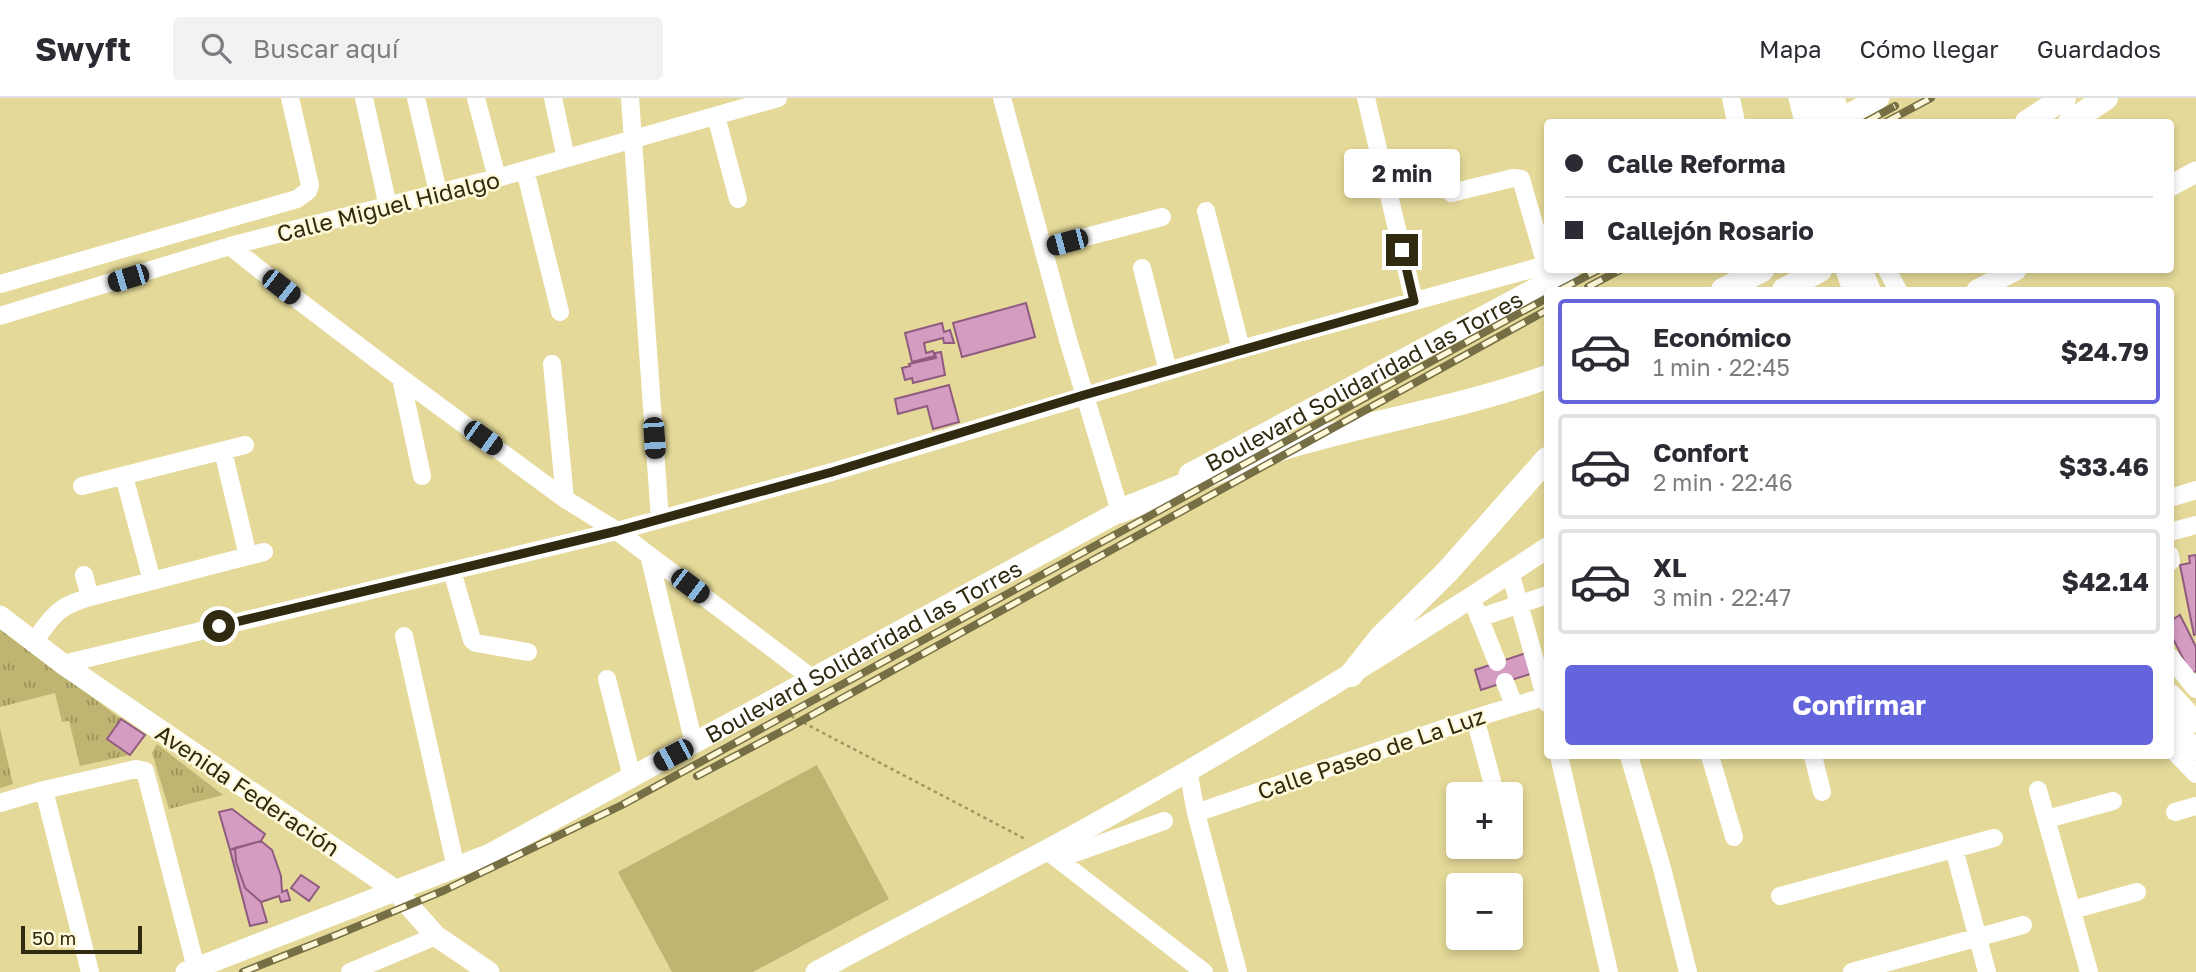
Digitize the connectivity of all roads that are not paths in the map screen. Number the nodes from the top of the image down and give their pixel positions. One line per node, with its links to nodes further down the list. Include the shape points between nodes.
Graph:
1 (290, 98): 44 (street, via 310,185 298,199)
2 (364, 98): 33 (street)
3 (416, 98): 30 (street)
4 (476, 98): 28 (street)
5 (553, 98): 25 (street)
6 (630, 98): 24 (street)
7 (778, 98): 17 (street, Calle Miguel Hidalgo)
8 (1002, 98): 37 (street)
9 (1366, 98): 48 (street)
10 (1731, 98): 19 (street)
11 (1790, 98): 20 (street)
12 (1799, 98): 21 (main road)
13 (1818, 98): 18 (main road)
14 (1879, 98): 18 (main road)
15 (2064, 98): 22 (highway)
16 (2106, 98): 23 (highway)
17 (716, 116): 24 (street, Calle Miguel Hidalgo); 32 (street)
18 (1835, 117)
19 (1735, 119)
20 (1795, 119)
21 (1804, 119)
22 (2032, 119)
23 (2074, 119)
24 (633, 140): 25 (street, Calle Miguel Hidalgo); 67 (street)
25 (566, 158): 26 (street, Calle Miguel Hidalgo)
26 (525, 170): 28 (street, Calle Miguel Hidalgo); 49 (street)
27 (2196, 172): 29 (main road)
28 (497, 178): 30 (street, Calle Miguel Hidalgo)
29 (2174, 184)
30 (438, 192): 33 (street, Calle Miguel Hidalgo)
31 (1451, 193): 38 (street, via 1521,179)
32 (738, 199)
33 (388, 206): 36 (street, Calle Miguel Hidalgo)
34 (1206, 211): 51 (street)
35 (1162, 217): 37 (street)
36 (230, 246): 50 (street, Calle Miguel Hidalgo); 54 (street)
37 (1044, 248): 56 (street)
38 (1544, 259)
39 (1142, 268): 53 (street)
40 (1548, 273): 48 (street); 66 (main road, Boulevard Solidaridad las Torres)
41 (1756, 273): 45 (highway)
42 (1815, 273): 46 (highway)
43 (2010, 273): 47 (main road)
44 (0, 284)
45 (1729, 287)
46 (1790, 287)
47 (1983, 287)
48 (1414, 301): 51 (street)
49 (560, 313)
50 (0, 316)
51 (1239, 340): 53 (street)
52 (552, 364): 65 (street)
53 (1168, 371): 56 (street)
54 (401, 377): 61 (street); 65 (street)
55 (1544, 378): 66 (highway, Boulevard Solidaridad las Torres, via 1506,392 1291,446)
56 (1084, 395): 66 (street); 67 (street)
57 (245, 445): 58 (street)
58 (223, 451): 60 (street); 76 (street, via 256,554)
59 (1544, 462): 89 (highway)
60 (124, 476): 62 (street); 76 (street)
61 (422, 476)
62 (82, 486)
63 (2196, 490): 64 (street)
64 (2174, 497)
65 (565, 499): 69 (street)
66 (1121, 511): 91 (main road, Boulevard Solidaridad las Torres)
67 (660, 519): 69 (street)
68 (2196, 525): 70 (street)
69 (617, 531): 72 (street); 73 (street)
70 (2174, 531)
71 (1544, 550): 74 (main road)
72 (649, 555): 91 (street); 101 (street)
73 (452, 570): 85 (street, via 472,640); 88 (street)
74 (1510, 572): 79 (main road); 80 (street)
75 (84, 575): 78 (street)
76 (152, 581): 78 (street)
77 (1544, 596): 80 (street)
78 (90, 597): 84 (street, via 62,608)
79 (1471, 597): 82 (street); 89 (main road)
80 (1518, 604): 82 (street); 94 (street)
81 (0, 616): 84 (main road, Avenida Federación)
82 (1479, 618): 86 (street)
83 (404, 636): 126 (street)
84 (35, 640): 88 (main road, Avenida Federación)
85 (528, 652)
86 (1497, 662)
87 (2174, 662): 93 (street)
88 (63, 664): 127 (main road, Avenida Federación)
89 (1351, 675): 108 (main road)
90 (607, 679): 110 (street)
91 (813, 679): 101 (main road, Boulevard Solidaridad las Torres)
92 (1505, 682): 97 (street)
93 (2196, 689)
94 (1544, 691)
95 (1544, 698): 97 (street, Calle Paseo de La Luz)
96 (2174, 698): 99 (main road)
97 (1514, 705): 98 (street, Calle Paseo de La Luz)
98 (1475, 718): 111 (street); 119 (street, Calle Paseo de La Luz)
99 (2196, 722)
100 (2174, 728): 102 (main road)
101 (694, 744): 110 (main road, Boulevard Solidaridad las Torres)
102 (2196, 750)
103 (2174, 751): 109 (street)
104 (1560, 759): 141 (street)
105 (1630, 759): 142 (street)
106 (1711, 759): 122 (street)
107 (1814, 759): 114 (street)
108 (1188, 769): 119 (street); 125 (main road)
109 (2196, 774)
110 (632, 777): 126 (main road, Boulevard Solidaridad las Torres)
111 (1492, 781)
112 (44, 790): 116 (street); 134 (street, via 136,769 145,771); 135 (street)
113 (2038, 790): 120 (street)
114 (1822, 792)
115 (2113, 801): 120 (street)
116 (0, 803)
117 (2196, 807): 118 (street)
118 (2175, 812)
119 (1196, 813): 140 (street)
120 (2047, 819): 130 (street)
121 (1164, 821): 125 (street)
122 (1734, 837)
123 (1994, 838): 124 (street)
124 (1954, 849): 129 (street); 133 (street)
125 (1052, 854): 138 (main road); 139 (street)
126 (456, 868): 127 (main road, Boulevard Solidaridad las Torres)
127 (395, 890): 132 (main road, Avenida Federación); 134 (main road, Boulevard Solidaridad las Torres)
128 (2137, 892): 130 (street)
129 (1780, 896)
130 (2072, 910): 145 (street)
131 (2023, 925): 133 (street)
132 (436, 936): 136 (street); 137 (main road, Avenida Federación)
133 (1977, 938): 143 (street); 144 (street)
134 (191, 970)
135 (90, 972)
136 (350, 972)
137 (489, 972)
138 (816, 972)
139 (1204, 972)
140 (1238, 972)
141 (1609, 972)
142 (1688, 972)
143 (1852, 972)
144 (1987, 972)
145 (2089, 972)

